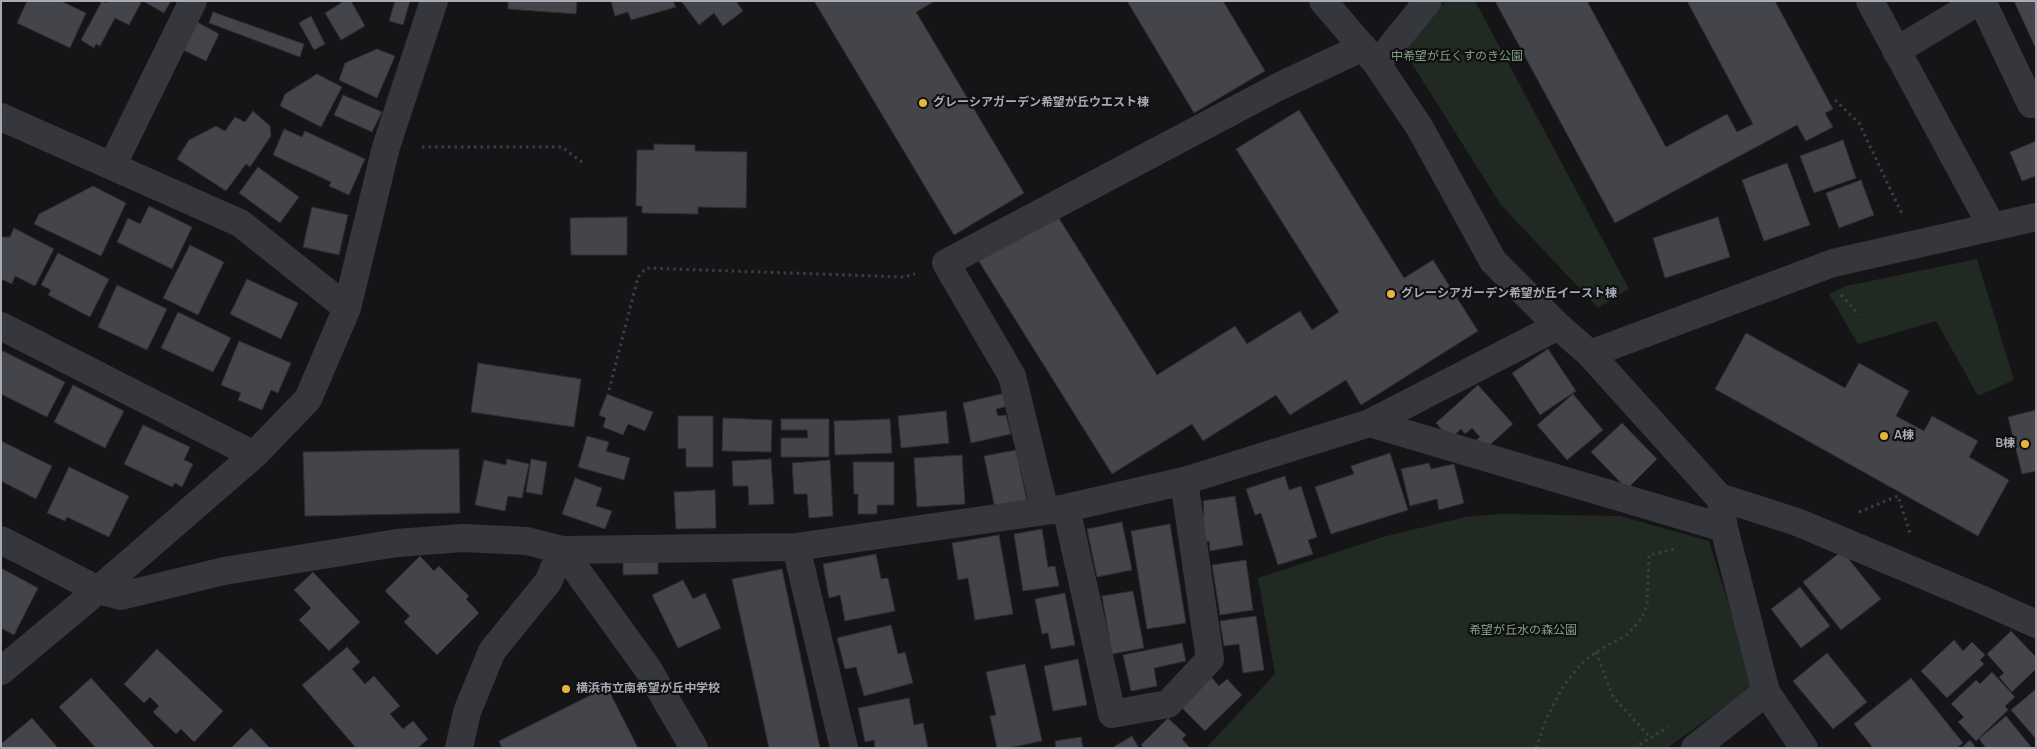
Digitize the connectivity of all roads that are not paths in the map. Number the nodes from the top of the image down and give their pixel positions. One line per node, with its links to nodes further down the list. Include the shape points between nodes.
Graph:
1 (194, 1): 11 (street)
2 (434, 1): 14 (street, via 386,147)
3 (1323, 1): 8 (street)
4 (1428, 1): 8 (street)
5 (1870, 1): 7 (street)
6 (1981, 1): 7 (street); 9 (street)
7 (1896, 51): 13 (street)
8 (1370, 55): 16 (street, via 1420,128 1493,261); 22 (street, via 1278,87 946,263 1012,376)
9 (2031, 104)
10 (1, 117): 11 (street)
11 (112, 166): 14 (street, via 240,223)
12 (2036, 217): 13 (street)
13 (1992, 227): 17 (street, via 1832,264)
14 (347, 308): 19 (street, via 308,399)
15 (1, 326): 19 (street)
16 (1558, 326): 17 (street); 18 (street)
17 (1590, 354): 21 (street)
18 (1370, 423): 20 (street); 23 (street)
19 (254, 455): 27 (street)
20 (1184, 481): 22 (street); 22 (street, via 1210,659 1168,704 1112,714)
21 (1719, 497): 23 (street); 28 (street, via 1797,522)
22 (1056, 510): 25 (street)
23 (1724, 528): 30 (street)
24 (1, 540): 27 (street)
25 (796, 547): 26 (street); 33 (street)
26 (562, 550): 27 (street, via 527,541 463,538 397,544 224,572 121,596); 31 (street, via 548,582 492,651 466,712); 32 (street, via 648,669)
27 (98, 590): 29 (street)
28 (2036, 624)
29 (1, 671)
30 (1766, 692): 34 (street); 35 (street)
31 (459, 748)
32 (694, 748)
33 (844, 748)
34 (1694, 748)
35 (1804, 748)

